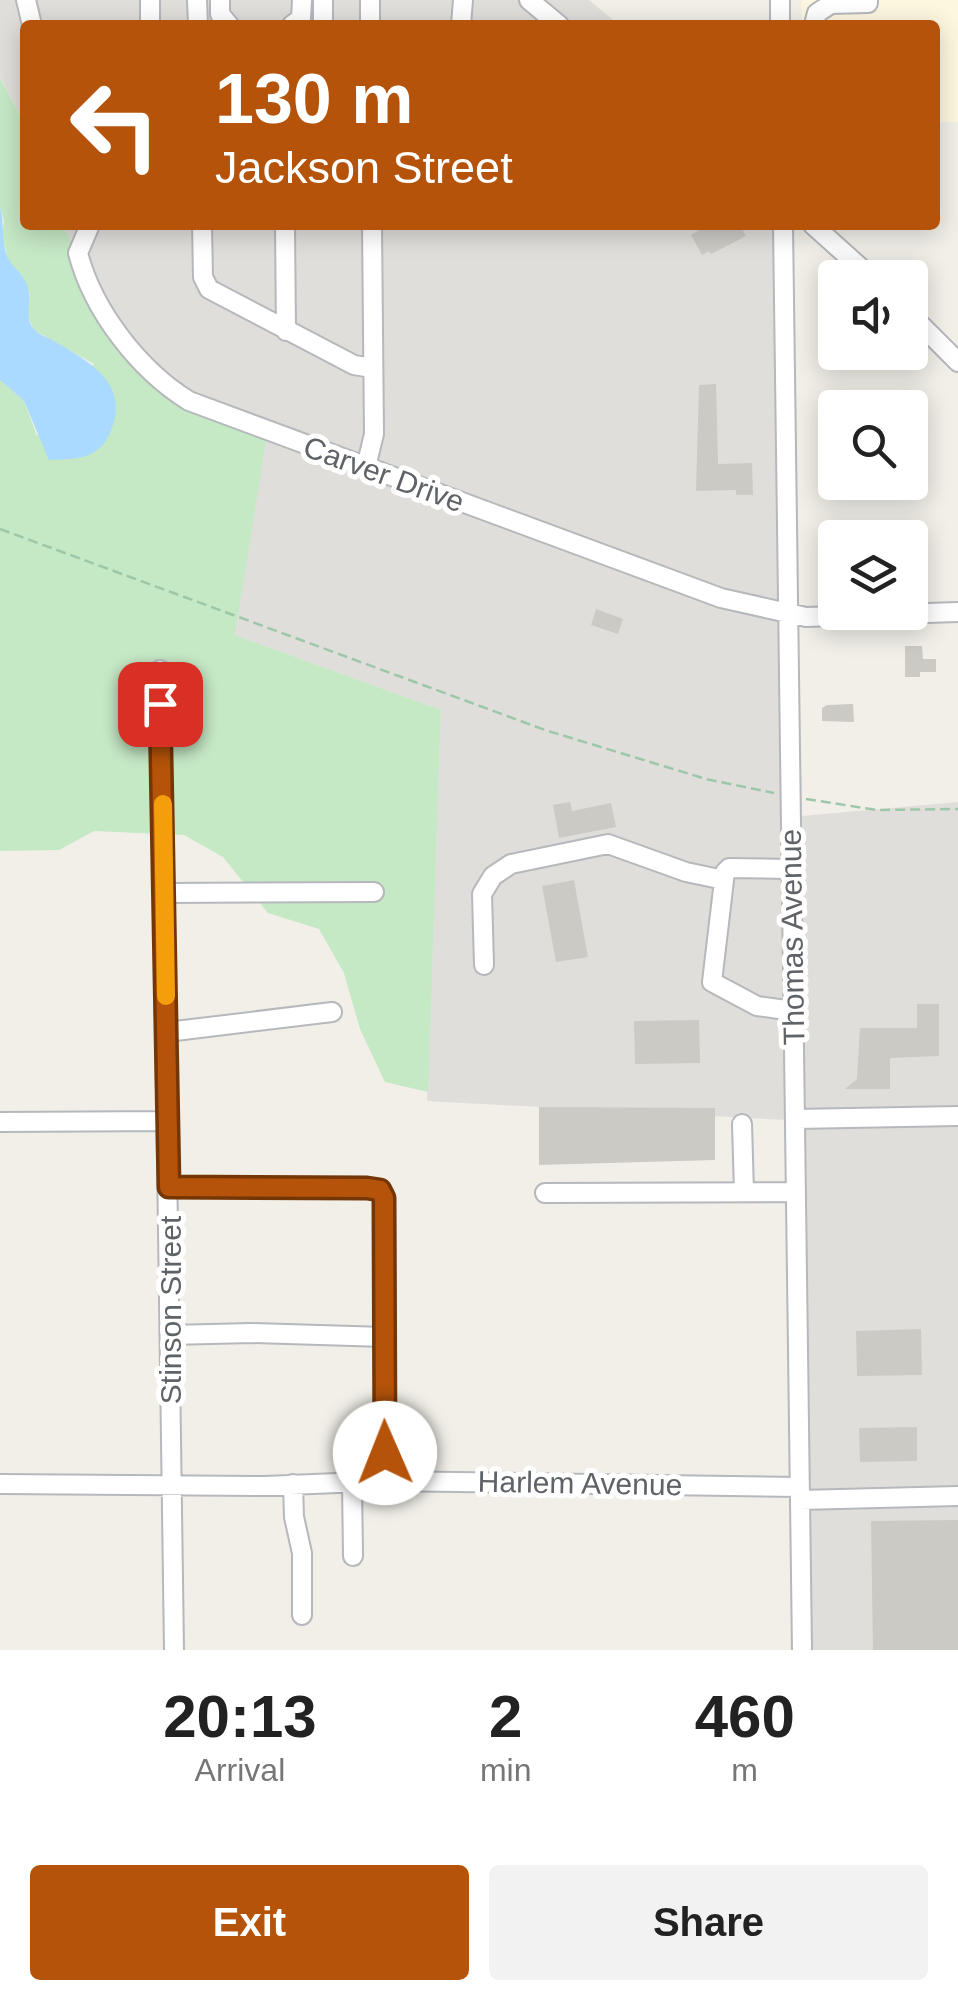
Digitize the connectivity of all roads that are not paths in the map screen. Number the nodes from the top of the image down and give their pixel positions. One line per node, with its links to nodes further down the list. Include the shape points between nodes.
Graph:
1 (528, 0): 3 (street)
2 (868, 0): 4 (street, via 831,4)
3 (552, 20)
4 (815, 20)
5 (87, 230): 16 (street, Carver Drive, via 79,245 83,272 102,309 154,375 189,402)
6 (202, 230): 12 (street, via 209,289)
7 (286, 230): 12 (street)
8 (372, 230): 15 (street)
9 (783, 230): 18 (street, Thomas Avenue)
10 (819, 230): 11 (street)
11 (852, 260)
12 (286, 330): 15 (street)
13 (928, 332): 14 (street)
14 (958, 362)
15 (372, 368): 16 (street, via 374,434)
16 (366, 467): 18 (street, Carver Drive, via 722,598)
17 (958, 612): 18 (street, Carver Drive)
18 (788, 614): 20 (street, Thomas Avenue)
19 (160, 670): 23 (street, Stinson Street)
20 (792, 870): 21 (street, via 729,868); 25 (street, Thomas Avenue)
21 (724, 880): 24 (street, via 608,844 512,864 482,894); 25 (street, via 712,982 757,1006)
22 (374, 892): 23 (street)
23 (164, 893): 27 (street, Stinson Street)
24 (484, 964)
25 (793, 1011): 29 (street, Thomas Avenue)
26 (332, 1012): 27 (street)
27 (166, 1032): 30 (street, Stinson Street)
28 (958, 1116): 29 (street)
29 (794, 1119): 35 (street, Thomas Avenue)
30 (168, 1121): 31 (street); 33 (street, Stinson Street)
31 (0, 1122)
32 (742, 1124): 34 (street)
33 (169, 1187): 37 (street, Stinson Street); 38 (street, via 380,1190)
34 (744, 1192): 35 (street); 36 (street)
35 (796, 1192): 44 (street, Thomas Avenue)
36 (545, 1193)
37 (170, 1335): 38 (street); 43 (street, Stinson Street)
38 (385, 1337): 39 (street)
39 (386, 1481): 40 (street, Harlem Avenue); 44 (street, Harlem Avenue)
40 (352, 1482): 42 (street, Harlem Avenue); 46 (street)
41 (0, 1484): 43 (street, Harlem Avenue)
42 (293, 1484): 43 (street, Harlem Avenue); 47 (street)
43 (171, 1486): 48 (street, Stinson Street)
44 (799, 1494): 45 (street, Harlem Avenue); 49 (street, Thomas Avenue)
45 (958, 1496)
46 (353, 1556)
47 (302, 1615)
48 (174, 1650)
49 (802, 1650)

